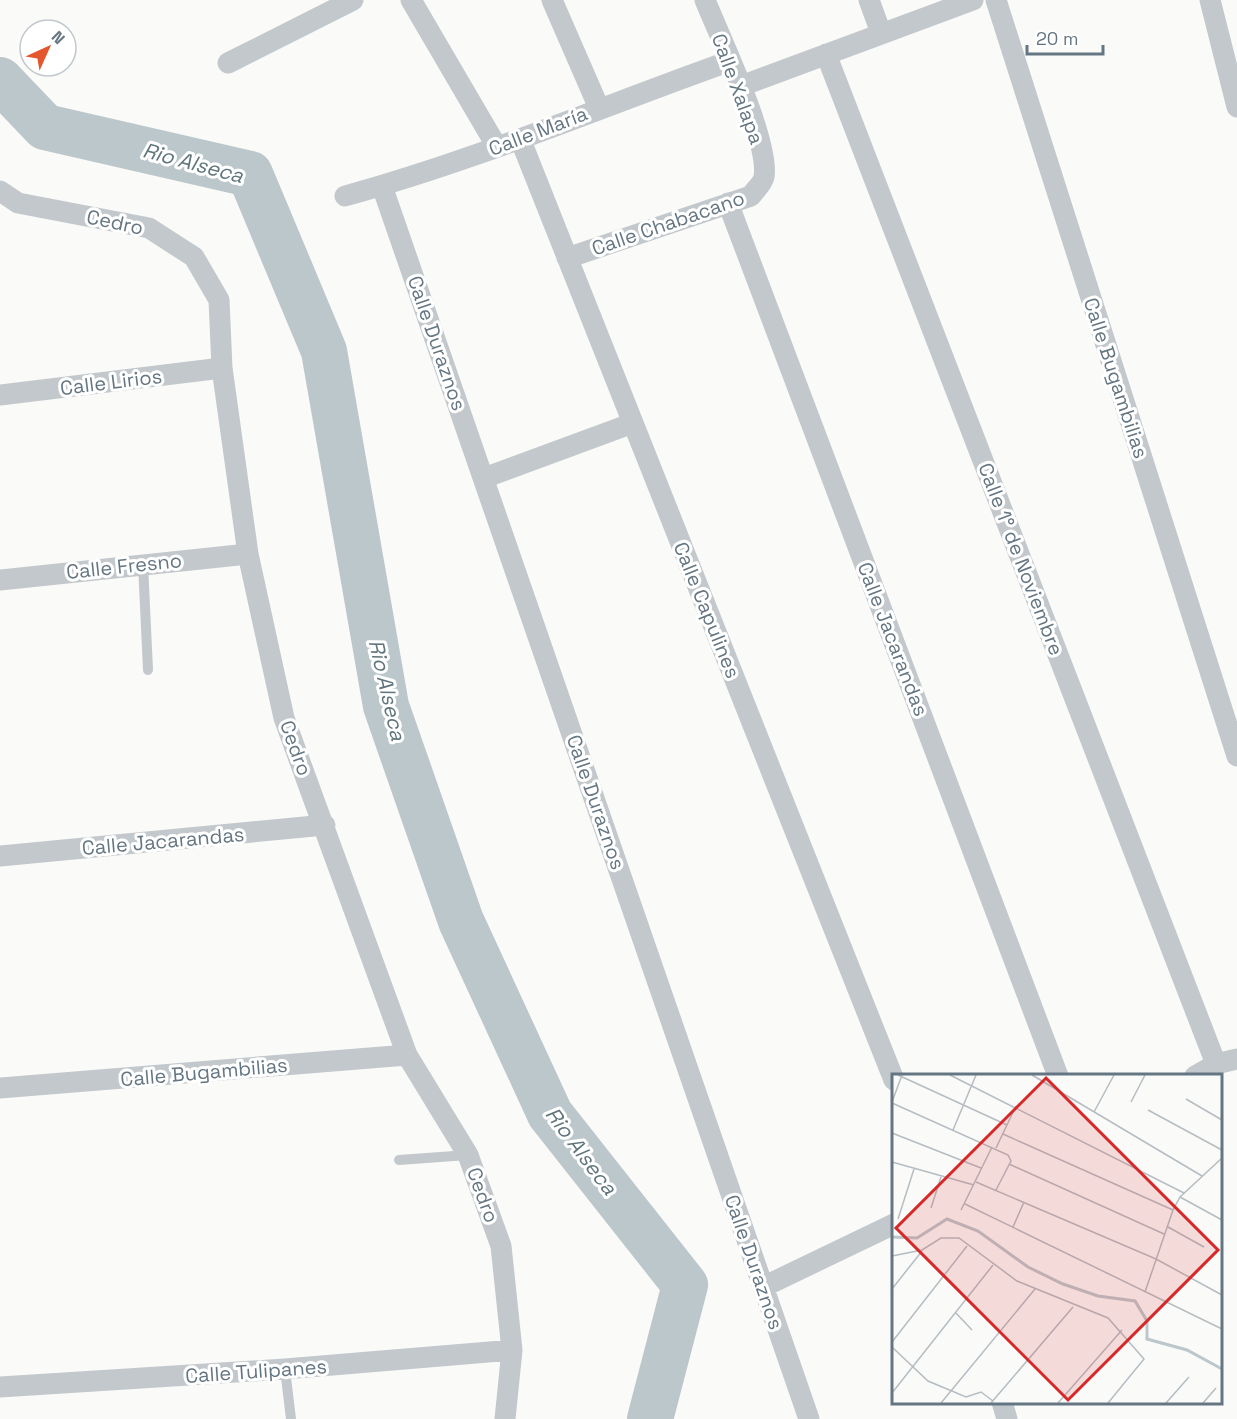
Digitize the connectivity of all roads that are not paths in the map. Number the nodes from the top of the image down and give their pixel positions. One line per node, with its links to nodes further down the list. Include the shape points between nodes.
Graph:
1 (353, 0): 12 (street)
2 (411, 0): 17 (street)
3 (552, 0): 15 (street)
4 (705, 0): 11 (street, Calle Xalapa)
5 (869, 0): 9 (street)
6 (973, 0): 9 (street)
7 (996, 0): 33 (street, Calle Bugambilias)
8 (1210, 0): 14 (street)
9 (881, 33): 10 (street)
10 (826, 54): 13 (street); 38 (street, Calle 1° de Noviembre)
11 (730, 61): 13 (street, Calle Xalapa); 15 (street, Calle María)
12 (228, 63)
13 (741, 86): 18 (street, Calle Xalapa, via 764,160)
14 (1237, 107)
15 (598, 108): 16 (street, Calle María)
16 (521, 141): 17 (street, Calle María); 24 (street, Calle Capulines)
17 (497, 147): 19 (street, Calle María)
18 (764, 179): 22 (street, Calle Chabacano, via 751,196)
19 (382, 186): 21 (street, Calle María); 28 (street, Calle Duraznos)
20 (0, 191): 23 (street, Cedro)
21 (345, 196)
22 (728, 203): 24 (street, Calle Chabacano); 39 (street, Calle Jacarandas)
23 (9, 204): 25 (street, Cedro, via 149,228 194,257 219,300)
24 (567, 258): 27 (street, Calle Capulines)
25 (222, 368): 26 (street, Calle Lirios); 29 (street, Cedro)
26 (0, 395)
27 (633, 423): 28 (street); 41 (street, Calle Capulines)
28 (484, 478): 46 (street, Calle Duraznos)
29 (248, 554): 30 (street, Calle Fresno); 34 (street, Cedro, via 284,718)
30 (143, 564): 31 (street, Calle Fresno); 32 (lane)
31 (0, 580)
32 (148, 670)
33 (1237, 756)
34 (326, 825): 35 (street, Calle Jacarandas); 36 (street, Cedro)
35 (0, 856)
36 (407, 1055): 42 (street, Calle Bugambilias); 43 (street, Cedro)
37 (1237, 1059): 38 (street)
38 (1216, 1064): 40 (street)
39 (1057, 1074)
40 (1198, 1074)
41 (892, 1075)
42 (0, 1088)
43 (468, 1155): 44 (lane); 47 (street, Cedro, via 501,1246)
44 (399, 1160)
45 (892, 1225): 46 (street)
46 (763, 1287): 53 (street, Calle Duraznos)
47 (513, 1350): 48 (street, Calle Tulipanes); 52 (street, Cedro)
48 (285, 1369): 49 (street, Calle Tulipanes); 51 (lane)
49 (0, 1387)
50 (1003, 1404): 54 (street)
51 (291, 1419)
52 (505, 1419)
53 (808, 1419)
54 (1007, 1419)

